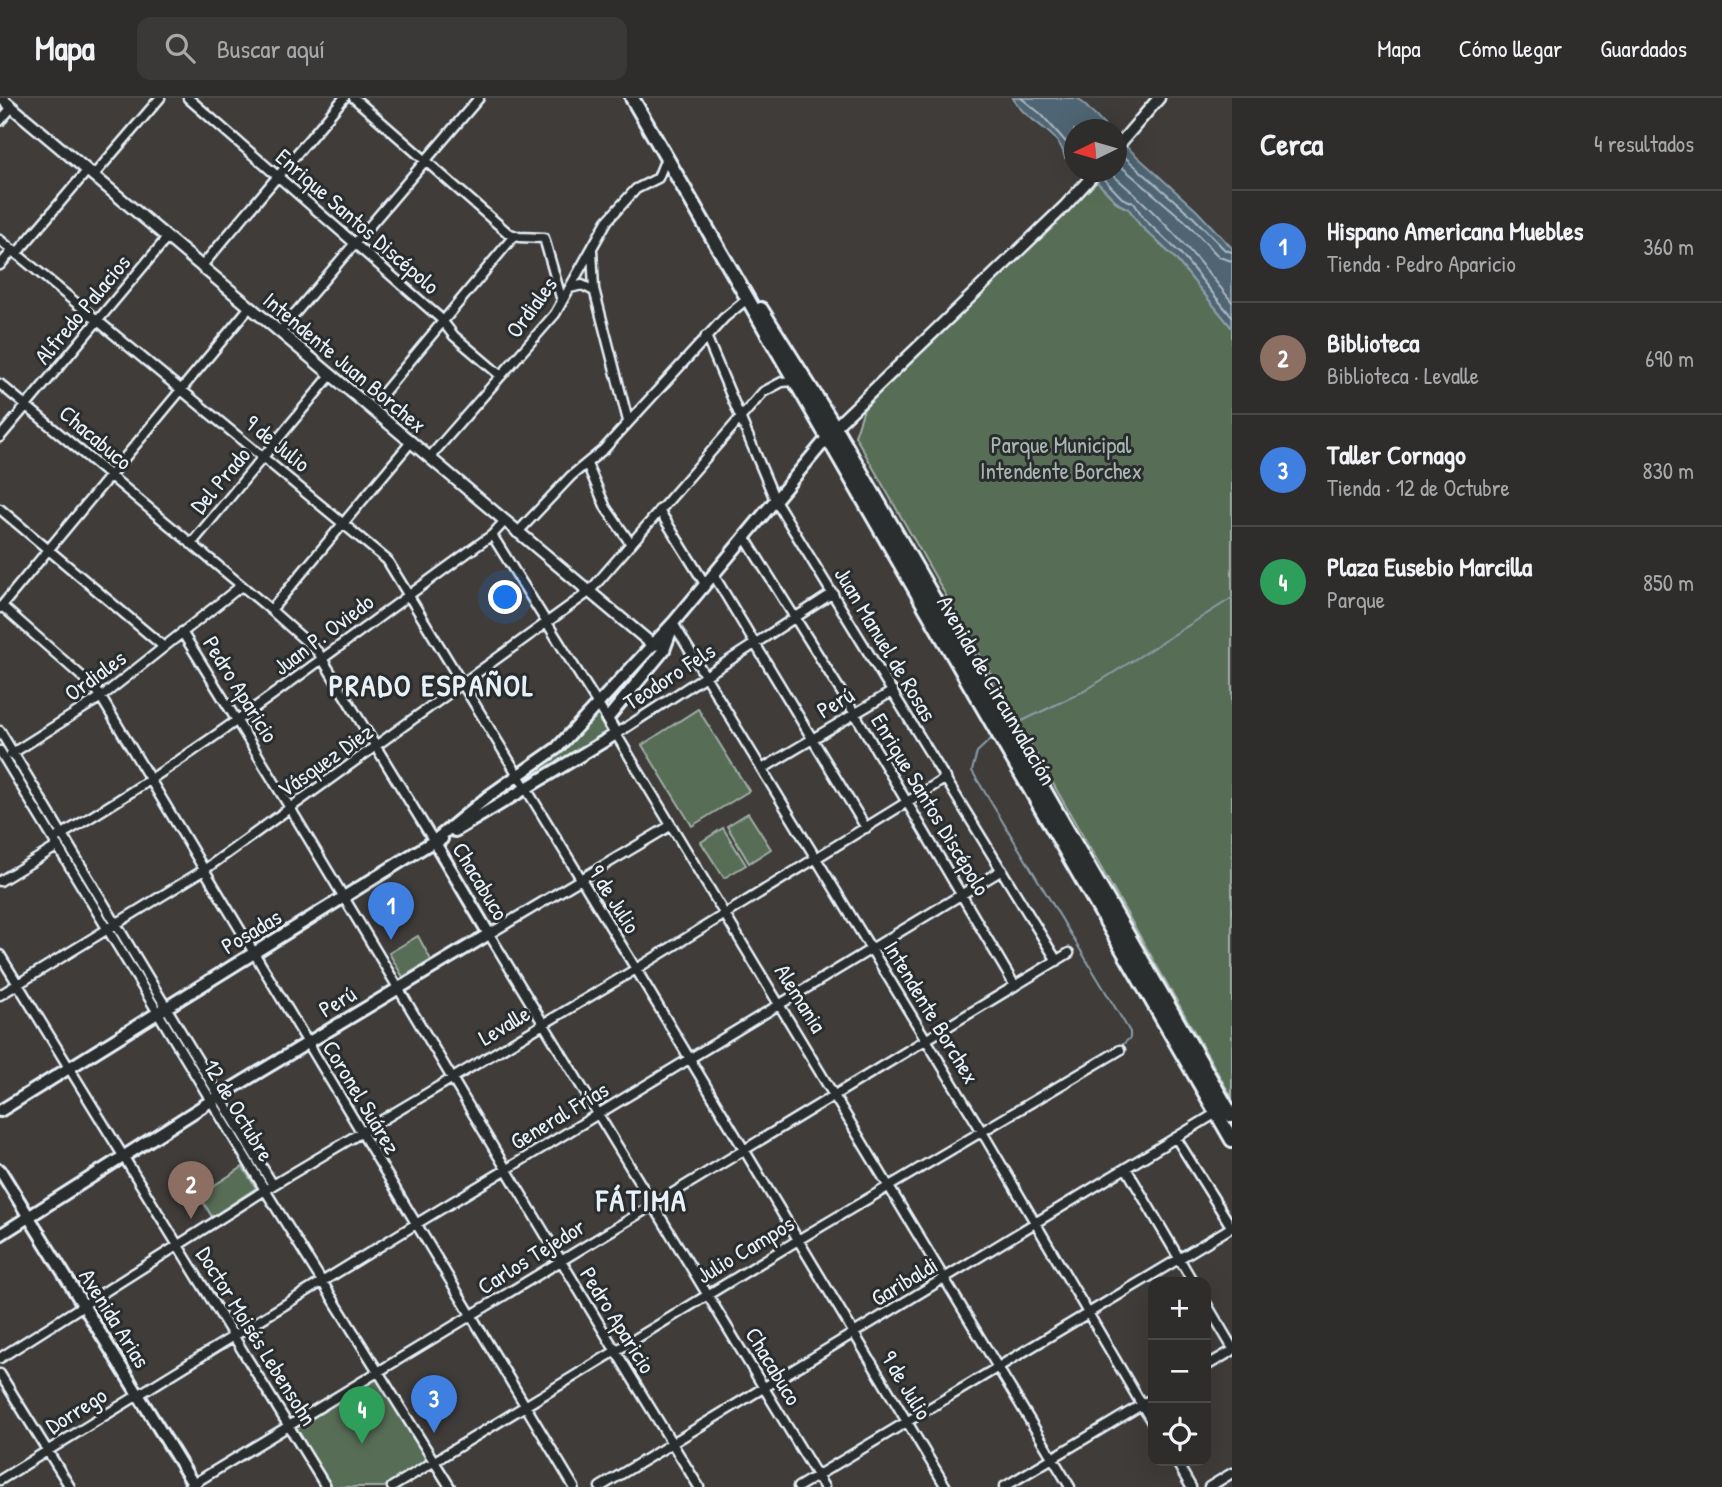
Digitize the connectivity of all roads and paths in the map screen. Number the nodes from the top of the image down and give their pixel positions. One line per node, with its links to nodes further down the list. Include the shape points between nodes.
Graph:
1 (1, 98): 9 (street, Intendente Juan Borchex)
2 (160, 98): 14 (street)
3 (188, 98): 15 (street, Enrique Santos Discépolo)
4 (344, 98): 15 (street)
5 (354, 98): 13 (street)
6 (479, 98): 13 (street)
7 (632, 98): 12 (highway, Avenida de Circunvalación)
8 (1159, 98): 11 (street)
9 (12, 107): 10 (street); 14 (street, Intendente Juan Borchex)
10 (0, 121)
11 (1127, 136)
12 (666, 158): 16 (street); 17 (highway, Avenida de Circunvalación)
13 (426, 160): 19 (street); 22 (street)
14 (90, 173): 20 (street, Intendente Juan Borchex); 24 (street)
15 (278, 176): 22 (street, Enrique Santos Discépolo); 27 (street)
16 (658, 178): 17 (street); 23 (street, Ordiales, via 636,189 617,208)
17 (678, 178): 25 (highway, Avenida de Circunvalación)
18 (1087, 182): 46 (street)
19 (514, 236): 31 (street, via 544,238); 34 (street)
20 (167, 238): 27 (street, Intendente Juan Borchex); 33 (street, Alfredo Palacios)
21 (0, 240): 24 (street, 9 de Julio)
22 (355, 243): 34 (street, Enrique Santos Discépolo); 35 (street)
23 (593, 245): 28 (street, Ordiales); 29 (street)
24 (15, 252): 26 (street); 33 (street, 9 de Julio)
25 (725, 260): 30 (highway, Avenida de Circunvalación); 46 (highway, Avenida de Circunvalación)
26 (0, 265)
27 (201, 267): 32 (street, Intendente Juan Borchex)
28 (570, 288): 29 (street, via 582,285); 31 (street, Ordiales)
29 (594, 291): 45 (street)
30 (746, 300): 36 (street); 39 (highway, Avenida de Circunvalación)
31 (562, 301): 38 (street, Ordiales)
32 (250, 308): 35 (street, Intendente Juan Borchex); 41 (street)
33 (98, 320): 41 (street, 9 de Julio); 43 (street, Alfredo Palacios)
34 (444, 323): 38 (street, Enrique Santos Discépolo); 42 (street)
35 (279, 331): 37 (street, Intendente Juan Borchex)
36 (706, 336): 44 (street, Juan Manuel de Rosas); 45 (street)
37 (331, 375): 49 (street, Intendente Juan Borchex); 50 (street, Del Prado)
38 (501, 376): 51 (street, Ordiales)
39 (794, 381): 44 (street, Vásquez Diez, via 773,385); 48 (highway, Avenida de Circunvalación)
40 (0, 383): 43 (street, Chacabuco)
41 (182, 390): 50 (street, 9 de Julio); 53 (street)
42 (380, 397)
43 (26, 405): 47 (street, Alfredo Palacios); 53 (street, Chacabuco)
44 (738, 419): 54 (street, Juan Manuel de Rosas); 56 (street, Vásquez Diez)
45 (628, 421): 52 (street)
46 (835, 427): 48 (main road, Posadas); 140 (highway, Avenida de Circunvalación)
47 (0, 436)
48 (828, 440): 54 (main road, Posadas); 140 (highway, Avenida de Circunvalación)
49 (411, 442): 51 (street, Intendente Juan Borchex); 57 (street)
50 (265, 456): 57 (street, 9 de Julio); 62 (street, Del Prado)
51 (429, 458): 58 (street, Intendente Juan Borchex)
52 (587, 464): 59 (street); 63 (street, via 606,508)
53 (109, 475): 62 (street, Chacabuco); 64 (street)
54 (775, 500): 61 (main road, Posadas); 69 (street, Juan Manuel de Rosas)
55 (0, 509): 64 (street, Pedro Aparicio)
56 (659, 510): 63 (street, Vásquez Diez); 66 (street)
57 (343, 522): 70 (street, 9 de Julio, via 387,560); 72 (street)
58 (504, 522): 59 (street, Intendente Juan Borchex); 60 (street, Juan P. Oviedo)
59 (517, 533): 68 (street, Intendente Juan Borchex)
60 (492, 534): 70 (street, Juan P. Oviedo); 74 (street, Alemania)
61 (744, 536): 65 (main road, Posadas); 73 (street, Enrique Santos Discépolo)
62 (191, 544): 67 (street, Chacabuco)
63 (631, 544): 68 (street, Vásquez Diez)
64 (49, 550): 71 (street); 81 (street, Pedro Aparicio)
65 (713, 574): 66 (main road, Posadas); 78 (street)
66 (705, 584): 75 (main road, Posadas)
67 (240, 586): 72 (street, Chacabuco); 76 (street, Ordiales)
68 (589, 592): 74 (street, Vásquez Diez); 79 (street, Intendente Juan Borchex)
69 (833, 593): 73 (street, Teodoro Fels); 85 (street, Juan Manuel de Rosas)
70 (409, 594): 82 (street, Juan P. Oviedo); 84 (street, 9 de Julio)
71 (1, 607): 86 (street, Coronel Suárez, via 90,682)
72 (271, 610): 82 (street, Chacabuco)
73 (794, 617): 78 (street, Teodoro Fels); 88 (street, Enrique Santos Discépolo)
74 (549, 623): 84 (street, Vásquez Diez); 87 (street, Alemania)
75 (673, 623): 77 (main road); 79 (main road, Posadas); 80 (street, Intendente Borchex)
76 (182, 632): 81 (street, Ordiales); 90 (street, Pedro Aparicio)
77 (667, 643): 79 (street); 80 (street); 89 (main road)
78 (756, 644): 83 (street, Teodoro Fels); 93 (street)
79 (653, 645): 87 (main road, Posadas)
80 (687, 645): 83 (street, Intendente Borchex)
81 (164, 646): 86 (street, Ordiales)
82 (323, 659): 90 (street, Juan P. Oviedo); 94 (street, Chacabuco)
83 (707, 677): 92 (street, Teodoro Fels); 97 (street, Intendente Borchex)
84 (461, 686): 94 (street, Vásquez Diez); 98 (street, 9 de Julio)
85 (893, 691): 88 (street, Perú); 99 (street, Juan Manuel de Rosas)
86 (101, 697): 95 (street, Ordiales); 100 (street, Coronel Suárez)
87 (598, 704): 89 (street, Alemania); 98 (main road, Posadas, via 557,748)
88 (855, 714): 93 (street, Perú); 102 (street, Enrique Santos Discépolo)
89 (607, 719): 92 (main road, Alemania)
90 (237, 720): 100 (street, Juan P. Oviedo); 103 (street, Pedro Aparicio)
91 (0, 731): 95 (street, 12 de Octubre)
92 (616, 734): 101 (main road, Teodoro Fels); 104 (street, Alemania)
93 (813, 739): 97 (street, Perú); 105 (street)
94 (376, 748): 103 (street, Vásquez Diez); 107 (street, Chacabuco)
95 (13, 753): 96 (street, Ordiales); 106 (street, 12 de Octubre)
96 (2, 757): 106 (street, 12 de Octubre)
97 (762, 769): 108 (street, Intendente Borchex)
98 (516, 777): 101 (street, 9 de Julio); 107 (main road, Posadas)
99 (946, 778): 102 (street, Levalle); 110 (street, Juan Manuel de Rosas)
100 (149, 781): 106 (street, Juan P. Oviedo); 109 (street, Coronel Suárez)
101 (524, 789): 107 (main road, Posadas); 111 (street, 9 de Julio)
102 (906, 803): 105 (street, Levalle); 113 (street, Enrique Santos Discépolo)
103 (292, 808): 109 (street, Vásquez Diez); 114 (street, Pedro Aparicio)
104 (670, 826): 111 (street, Perú); 115 (street, Alemania)
105 (866, 828): 108 (street, Levalle)
106 (58, 840): 112 (street, Juan P. Oviedo); 116 (street, 12 de Octubre)
107 (434, 842): 114 (main road, Posadas); 117 (main road, Chacabuco)
108 (816, 858): 115 (street, Levalle); 118 (street, Intendente Borchex)
109 (204, 870): 116 (street, Vásquez Diez); 119 (street, Coronel Suárez)
110 (1002, 870): 113 (street, General Frías); 122 (street, Juan Manuel de Rosas)
111 (579, 879): 117 (street, Perú); 123 (street, 9 de Julio)
112 (0, 881)
113 (962, 894): 118 (street, General Frías); 125 (street, Enrique Santos Discépolo)
114 (345, 897): 119 (main road, Posadas); 126 (street, Pedro Aparicio)
115 (724, 915): 123 (street, Levalle); 128 (street, Alemania)
116 (112, 927): 124 (street, Vásquez Diez); 129 (street, 12 de Octubre)
117 (489, 934): 126 (main road, Perú); 130 (street, Chacabuco)
118 (871, 950): 128 (street, General Frías); 131 (street, Intendente Borchex)
119 (254, 953): 129 (main road, Posadas); 132 (street, Coronel Suárez)
120 (1069, 953): 122 (street, Carlos Tejedor)
121 (0, 955): 124 (street, Doctor Moisés Lebensohn)
122 (1057, 961): 125 (street, Carlos Tejedor)
123 (636, 969): 130 (street, Levalle); 134 (street, 9 de Julio)
124 (18, 984): 127 (street, Vásquez Diez); 135 (street, Doctor Moisés Lebensohn)
125 (1016, 986): 131 (street, Carlos Tejedor)
126 (399, 987): 132 (main road, Perú); 136 (street, Pedro Aparicio)
127 (0, 995)
128 (781, 1004): 134 (street, General Frías); 137 (street, Alemania)
129 (162, 1009): 135 (main road, Posadas); 138 (street, 12 de Octubre)
130 (543, 1024): 136 (street, Levalle); 141 (street, Chacabuco)
131 (927, 1041): 137 (street, Carlos Tejedor); 142 (street, Intendente Borchex)
132 (308, 1043): 138 (main road, Perú); 143 (street, Coronel Suárez)
133 (1120, 1050): 142 (street, Julio Campos)
134 (689, 1059): 141 (street, General Frías); 146 (street, 9 de Julio)
135 (69, 1068): 139 (main road, Posadas); 147 (street, Doctor Moisés Lebensohn)
136 (453, 1078): 143 (street, Levalle); 150 (street, Pedro Aparicio)
137 (835, 1095): 146 (street, Carlos Tejedor); 151 (street, Alemania)
138 (216, 1099): 147 (main road, Perú); 152 (street, 12 de Octubre)
139 (0, 1111)
140 (1225, 1112): 144 (street, Garibaldi); 145 (highway, Avenida de Circunvalación)
141 (597, 1115): 150 (street, General Frías); 153 (street, Chacabuco)
142 (981, 1130): 151 (street, Julio Campos); 156 (street, Intendente Borchex)
143 (361, 1132): 152 (street, Levalle); 155 (street, Coronel Suárez)
144 (1176, 1138): 148 (street, Garibaldi); 157 (street)
145 (1232, 1140)
146 (744, 1148): 153 (street, Carlos Tejedor); 159 (street, 9 de Julio)
147 (124, 1157): 154 (main road, Perú); 160 (street, Doctor Moisés Lebensohn)
148 (1126, 1168): 156 (street, Garibaldi); 161 (street)
149 (0, 1170): 154 (main road, Avenida Arias)
150 (506, 1170): 155 (street, General Frías); 162 (street, Pedro Aparicio)
151 (889, 1185): 159 (street, Julio Campos); 164 (street, Alemania)
152 (269, 1188): 160 (street, Levalle); 165 (street, 12 de Octubre)
153 (651, 1205): 162 (street, Carlos Tejedor); 166 (street, Chacabuco)
154 (29, 1217): 158 (main road, Perú); 167 (main road, Avenida Arias)
155 (416, 1224): 165 (street, General Frías); 170 (street, Coronel Suárez)
156 (1035, 1224): 164 (street, Garibaldi); 169 (street, Intendente Borchex)
157 (1232, 1228): 161 (street)
158 (0, 1235)
159 (798, 1240): 166 (street, Julio Campos); 171 (street, 9 de Julio)
160 (178, 1245): 167 (street, Levalle); 172 (street, Doctor Moisés Lebensohn)
161 (1180, 1259): 163 (street); 169 (street)
162 (559, 1261): 170 (street, Carlos Tejedor); 174 (street, Pedro Aparicio)
163 (1190, 1277)
164 (945, 1278): 171 (street, Garibaldi); 177 (street, Alemania)
165 (323, 1281): 172 (street, General Frías); 178 (street, 12 de Octubre)
166 (706, 1295): 174 (street, Julio Campos); 180 (street, Chacabuco)
167 (83, 1306): 175 (street, Levalle); 181 (main road, Avenida Arias)
168 (1211, 1312): 173 (street)
169 (1088, 1313): 177 (street); 184 (street, Intendente Borchex)
170 (471, 1316): 178 (street, Carlos Tejedor); 183 (street, Coronel Suárez)
171 (854, 1333): 180 (street, Garibaldi); 186 (street, 9 de Julio)
172 (234, 1336): 181 (street, General Frías); 187 (street, Doctor Moisés Lebensohn)
173 (1232, 1349): 176 (street)
174 (614, 1351): 183 (street, Julio Campos); 188 (street, Pedro Aparicio)
175 (0, 1358)
176 (1211, 1363)
177 (1000, 1367): 186 (street); 190 (street, Alemania)
178 (379, 1372): 187 (street, Carlos Tejedor); 191 (street, 12 de Octubre)
179 (0, 1374): 189 (street)
180 (764, 1388): 188 (street, Garibaldi); 194 (street, Chacabuco)
181 (138, 1395): 189 (street, Dorrego); 196 (main road, Avenida Arias)
182 (1148, 1401): 184 (street)
183 (525, 1405): 191 (street, Julio Campos); 201 (street, Coronel Suárez)
184 (1142, 1405): 185 (street, Intendente Borchex); 190 (street)
185 (1148, 1415)
186 (907, 1422): 194 (street); 206 (street, 9 de Julio)
187 (289, 1426): 196 (street, Carlos Tejedor); 198 (street, Doctor Moisés Lebensohn)
188 (672, 1444): 202 (street, Garibaldi); 203 (street, Pedro Aparicio)
189 (48, 1451): 195 (street, Dorrego); 197 (street)
190 (1053, 1458): 207 (street); 208 (street, Alemania)
191 (434, 1460): 199 (street, Julio Campos); 200 (street, 12 de Octubre)
192 (1179, 1466): 209 (street)
193 (1232, 1474): 210 (street)
194 (817, 1476): 204 (street); 205 (street, Chacabuco)
195 (0, 1480)
196 (192, 1486)
197 (70, 1487)
198 (327, 1487)
199 (392, 1487)
200 (450, 1487)
201 (574, 1487)
202 (600, 1487)
203 (699, 1487)
204 (798, 1487)
205 (824, 1487)
206 (946, 1487)
207 (1004, 1487)
208 (1070, 1487)
209 (1191, 1487)
210 (1209, 1487)

